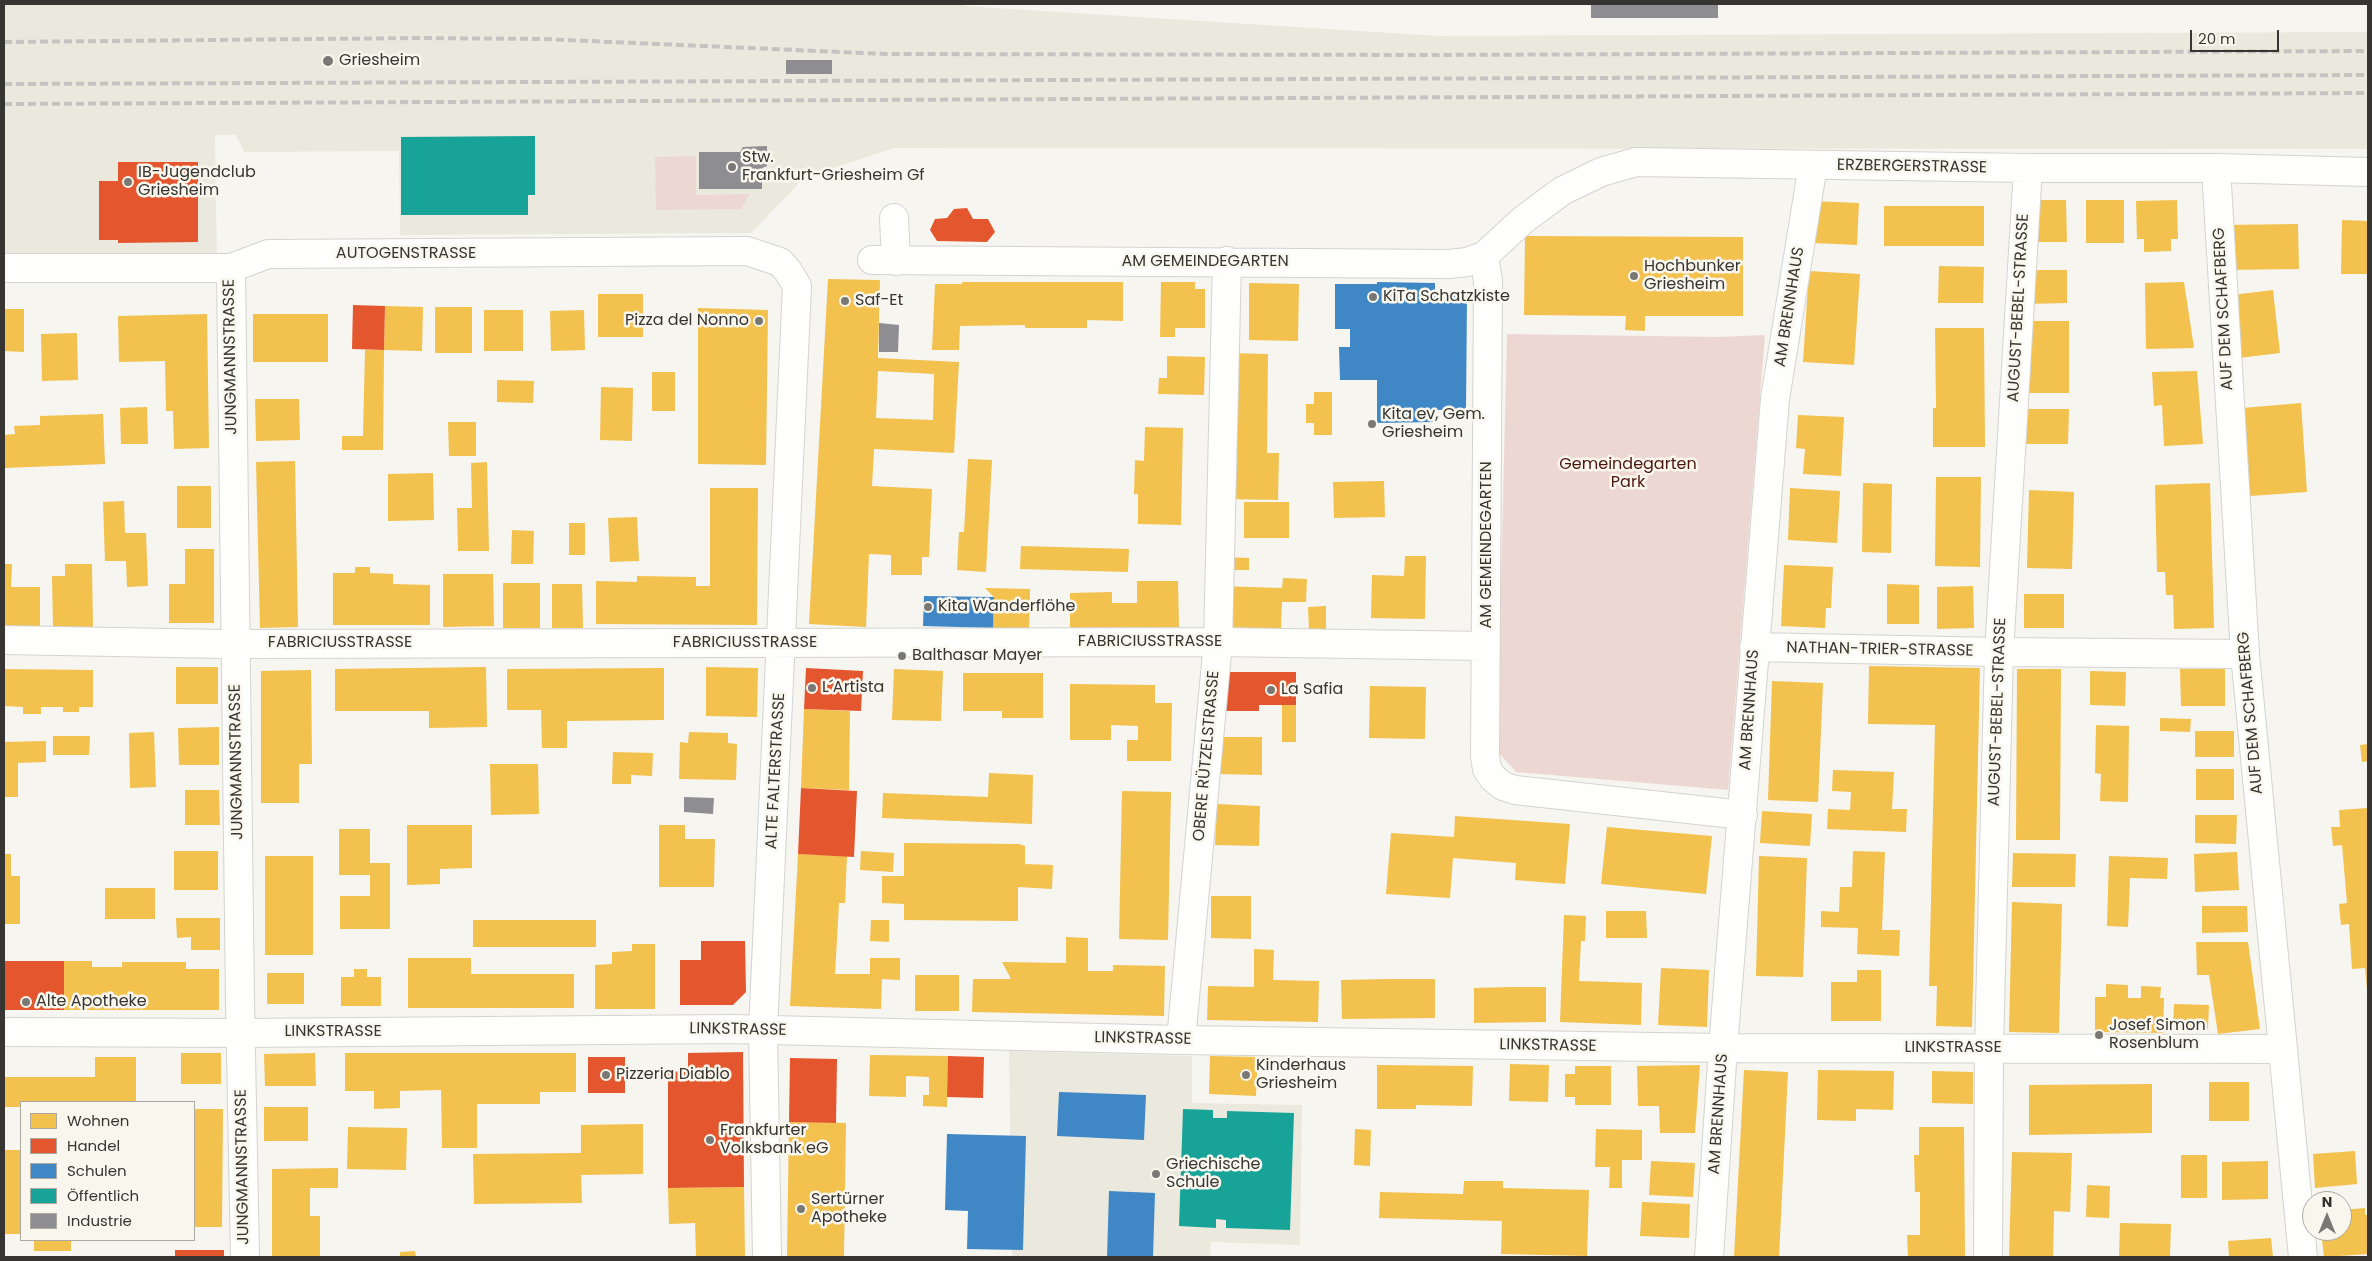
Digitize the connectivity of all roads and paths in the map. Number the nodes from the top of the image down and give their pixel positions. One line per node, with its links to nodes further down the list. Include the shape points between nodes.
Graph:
1 (1813, 165): 2 (street, ERZBERGERSTRASSE); 6 (street, ERZBERGERSTRASSE, via 1636,162 1601,172 1562,191 1523,220); 16 (street, AM BRENNHAUS, via 1774,399)
2 (2028, 168): 3 (street, ERZBERGERSTRASSE); 17 (street, AUGUST-BEBEL-STRASSE)
3 (2216, 168): 4 (street, ERZBERGERSTRASSE); 18 (street, AUF DEM SCHAFBERG)
4 (2368, 172)
5 (894, 218): 7 (street, AM GEMEINDEGARTEN, via 884,260)
6 (1484, 256): 7 (street, AM GEMEINDEGARTEN, via 1449,264); 15 (street, AM GEMEINDEGARTEN, via 1488,281)
7 (1227, 261): 12 (street, OBERE RÜTZELSTRASSE)
8 (4, 268): 9 (street, AUTOGENSTRASSE)
9 (231, 268): 10 (street, AUTOGENSTRASSE, via 268,254 747,251 780,262); 14 (street, JUNGMANNSTRASSE)
10 (797, 286): 13 (street, ALTE FALTERSTRASSE)
11 (4, 640): 14 (street, FABRICIUSSTRASSE)
12 (1218, 642): 13 (street, FABRICIUSSTRASSE); 15 (street, FABRICIUSSTRASSE); 23 (street, OBERE RÜTZELSTRASSE)
13 (782, 643): 14 (street, FABRICIUSSTRASSE); 20 (street, ALTE FALTERSTRASSE)
14 (236, 644): 22 (street, JUNGMANNSTRASSE)
15 (1486, 646): 19 (street, AM GEMEINDEGARTEN, via 1485,756 1487,768 1503,786 1515,790)
16 (1754, 647): 17 (street, NATHAN-TRIER-STRASSE); 19 (street, AM BRENNHAUS)
17 (1999, 652): 18 (street, NATHAN-TRIER-STRASSE); 25 (street, AUGUST-BEBEL-STRASSE)
18 (2245, 654): 26 (street, AUF DEM SCHAFBERG)
19 (1743, 815): 24 (street, AM BRENNHAUS)
20 (763, 1030): 22 (street, LINKSTRASSE); 23 (street, LINKSTRASSE); 28 (street, ALTE FALTERSTRASSE)
21 (4, 1032): 22 (street, LINKSTRASSE)
22 (241, 1033): 27 (street, JUNGMANNSTRASSE)
23 (1181, 1040): 24 (street, LINKSTRASSE)
24 (1723, 1048): 25 (street, LINKSTRASSE); 29 (street, AM BRENNHAUS)
25 (1989, 1048): 26 (street, LINKSTRASSE); 30 (street, AUGUST-BEBEL-STRASSE)
26 (2283, 1049): 31 (street, AUF DEM SCHAFBERG)
27 (245, 1257)
28 (767, 1257)
29 (1709, 1257)
30 (1988, 1257)
31 (2302, 1257)

